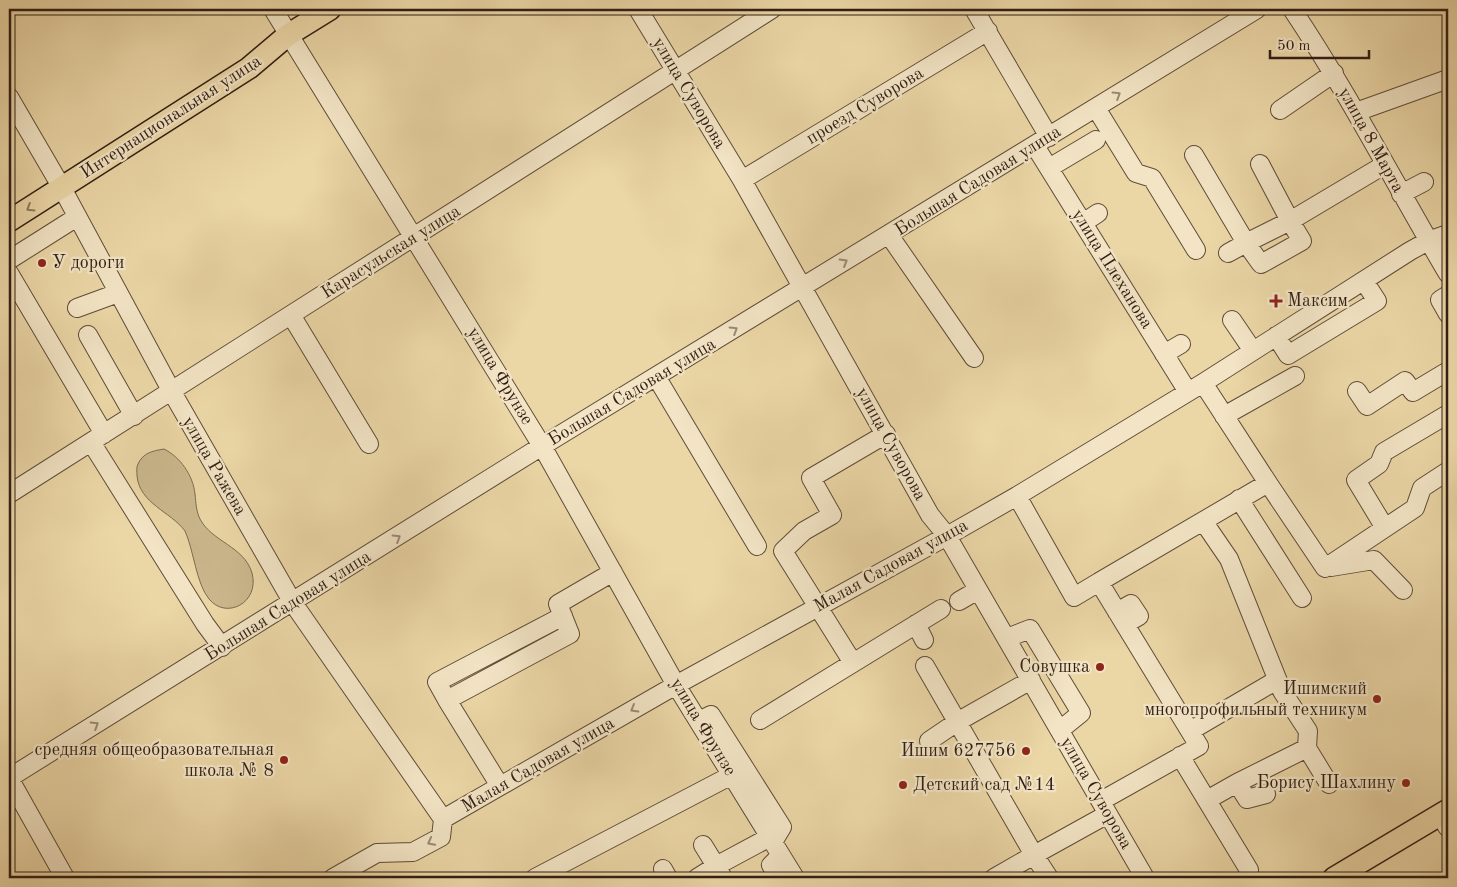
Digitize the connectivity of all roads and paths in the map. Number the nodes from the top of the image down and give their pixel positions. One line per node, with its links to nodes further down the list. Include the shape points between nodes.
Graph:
1 (273, 9): 9 (street, улица Фрунзе)
2 (330, 9): 9 (main road, Интернациональная улица)
3 (638, 9): 10 (street, улица Суворова)
4 (772, 9): 10 (street, Карасульская улица)
5 (974, 9): 8 (street, улица Плеханова)
6 (1257, 9): 14 (street, Большая Садовая улица, one-way to 6)
7 (1292, 9): 11 (street, улица 8 Марта)
8 (988, 31): 18 (street, улица Плеханова); 23 (street, проезд Суворова)
9 (288, 35): 25 (main road, Интернациональная улица, via 249,68); 34 (street, улица Фрунзе)
10 (675, 71): 23 (street, улица Суворова); 34 (street, Карасульская улица)
11 (1334, 74): 15 (street); 16 (street, улица 8 Марта)
12 (1448, 79): 16 (street)
13 (9, 97): 25 (street, улица Ражева)
14 (1096, 108): 18 (street, Большая Садовая улица); 37 (street, via 1136,173 1152,178)
15 (1280, 110)
16 (1356, 112): 21 (street, улица 8 Марта)
17 (1096, 140): 22 (street)
18 (1042, 141): 22 (street, улица Плеханова); 33 (street, Большая Садовая улица)
19 (1194, 155): 36 (street)
20 (1260, 164): 30 (street)
21 (1384, 165): 26 (street, улица 8 Марта); 30 (street)
22 (1049, 168): 31 (street, улица Плеханова)
23 (742, 180): 44 (street, улица Суворова)
24 (1424, 182): 26 (street)
25 (62, 188): 28 (street, улица Ражева); 29 (main road, Интернациональная улица, one-way to 29)
26 (1401, 194): 35 (street, улица 8 Марта)
27 (1098, 213): 31 (street)
28 (77, 217): 39 (street); 46 (street, улица Ражева)
29 (9, 221)
30 (1290, 221): 36 (street); 36 (street, via 1302,241 1261,264)
31 (1083, 223): 56 (street, улица Плеханова)
32 (1448, 234): 35 (street, Малая Садовая улица)
33 (889, 235): 44 (street, Большая Садовая улица, one-way to 33); 57 (street)
34 (415, 237): 50 (street, Карасульская улица); 71 (street, улица Фрунзе)
35 (1428, 241): 40 (street, Малая Садовая улица); 42 (street, улица 8 Марта)
36 (1246, 243): 38 (street)
37 (1196, 250)
38 (1228, 253)
39 (9, 260)
40 (1390, 264): 43 (street, Малая Садовая улица); 45 (street, via 1382,260 1347,282)
41 (9, 273): 69 (street)
42 (1448, 274)
43 (1364, 281): 45 (street, Малая Садовая улица); 53 (street, via 1377,301 1288,356)
44 (803, 287): 60 (street, Большая Садовая улица, one-way to 44); 68 (street, улица Суворова)
45 (1347, 292): 53 (street, Малая Садовая улица)
46 (118, 293): 48 (street); 63 (street, улица Ражева)
47 (1448, 295): 49 (street, via 1440,300)
48 (77, 308)
49 (1448, 314)
50 (291, 315): 63 (street, Карасульская улица); 70 (street)
51 (1232, 320): 55 (street)
52 (88, 335): 66 (street)
53 (1276, 336): 55 (street, Малая Садовая улица)
54 (1181, 344): 56 (street)
55 (1253, 351): 61 (street, Малая Садовая улица)
56 (1164, 354): 64 (street, улица Плеханова)
57 (974, 358)
58 (1448, 371): 62 (street, via 1413,392 1405,381 1367,406)
59 (1294, 376): 67 (street)
60 (657, 378): 71 (street, Большая Садовая улица); 80 (street)
61 (1203, 383): 64 (street, Малая Садовая улица); 67 (street)
62 (1357, 391)
63 (172, 392): 66 (street, Карасульская улица); 88 (street, улица Ражева)
64 (1188, 392): 75 (street, Малая Садовая улица)
65 (1448, 414): 78 (street, via 1384,452 1379,464 1356,480)
66 (134, 416): 69 (street, Карасульская улица)
67 (1224, 416): 73 (street)
68 (884, 425): 79 (street, улица Суворова, via 930,515); 89 (street, via 811,478 832,515 804,531 783,551)
69 (98, 438): 74 (street, Карасульская улица); 94 (street)
70 (369, 444)
71 (542, 446): 82 (street, улица Фрунзе); 88 (street, Большая Садовая улица, one-way to 71)
72 (1448, 471): 78 (street, via 1422,488 1414,508)
73 (1268, 483): 76 (street); 81 (street)
74 (9, 494)
75 (1017, 496): 79 (street, Малая Садовая улица); 83 (street, via 1074,597)
76 (1239, 499): 77 (street); 86 (street)
77 (1203, 521): 83 (street); 98 (street, via 1229,559)
78 (1385, 528): 81 (street)
79 (947, 536): 84 (street, улица Суворова); 89 (street, Малая Садовая улица)
80 (757, 546)
81 (1325, 568): 85 (street, via 1374,560)
82 (613, 572): 99 (street, улица Фрунзе); 112 (street, via 558,604 570,634 446,700)
83 (1099, 582): 103 (street)
84 (978, 590): 87 (street); 92 (street, улица Суворова)
85 (1403, 590)
86 (1302, 598)
87 (959, 602)
88 (287, 607): 94 (street, Большая Садовая улица); 117 (street, улица Ражева)
89 (817, 608): 95 (street); 99 (street, Малая Садовая улица)
90 (941, 609): 91 (street)
91 (916, 624): 93 (street); 95 (street)
92 (1007, 638): 97 (street, улица Суворова); 102 (street, via 1030,629 1081,713)
93 (924, 640)
94 (218, 649): 109 (street, Большая Садовая улица, one-way to 94)
95 (853, 663): 100 (street)
96 (925, 666): 101 (street)
97 (1031, 680): 101 (street); 102 (street, улица Суворова)
98 (1277, 680): 103 (street); 106 (street, via 1308,731)
99 (676, 685): 104 (street, улица Фрунзе, via 699,721); 112 (street, Малая Садовая улица, one-way to 112)
100 (760, 720)
101 (957, 722): 105 (street); 120 (street)
102 (1060, 730): 115 (street, улица Суворова)
103 (1190, 731): 107 (street, via 1199,746)
104 (718, 739): 108 (street, улица Фрунзе); 118 (street, via 782,826)
105 (929, 741)
106 (1307, 748): 110 (street); 111 (street)
107 (1180, 756): 114 (street); 115 (street)
108 (732, 775): 118 (street, улица Фрунзе); 126 (street)
109 (9, 778): 124 (street)
110 (1237, 783): 113 (street, via 1247,798); 114 (street)
111 (1329, 784)
112 (500, 786): 117 (street, Малая Садовая улица)
113 (1266, 794)
114 (1206, 800): 121 (street)
115 (1105, 807): 120 (street); 131 (street, улица Суворова)
116 (1446, 818): 132 (main road)
117 (443, 819): 125 (street, Малая Садовая улица, one-way to 125, via 441,837 413,852 377,853)
118 (775, 844): 122 (street); 128 (street, via 771,865); 129 (street, улица Фрунзе)
119 (703, 845): 122 (street)
120 (1034, 855): 123 (street); 130 (street)
121 (1249, 870)
122 (719, 872): 127 (street)
123 (1000, 877)
124 (65, 878)
125 (333, 878)
126 (535, 878)
127 (697, 878)
128 (778, 878)
129 (795, 878)
130 (1049, 878)
131 (1145, 878)
132 (1334, 878)

